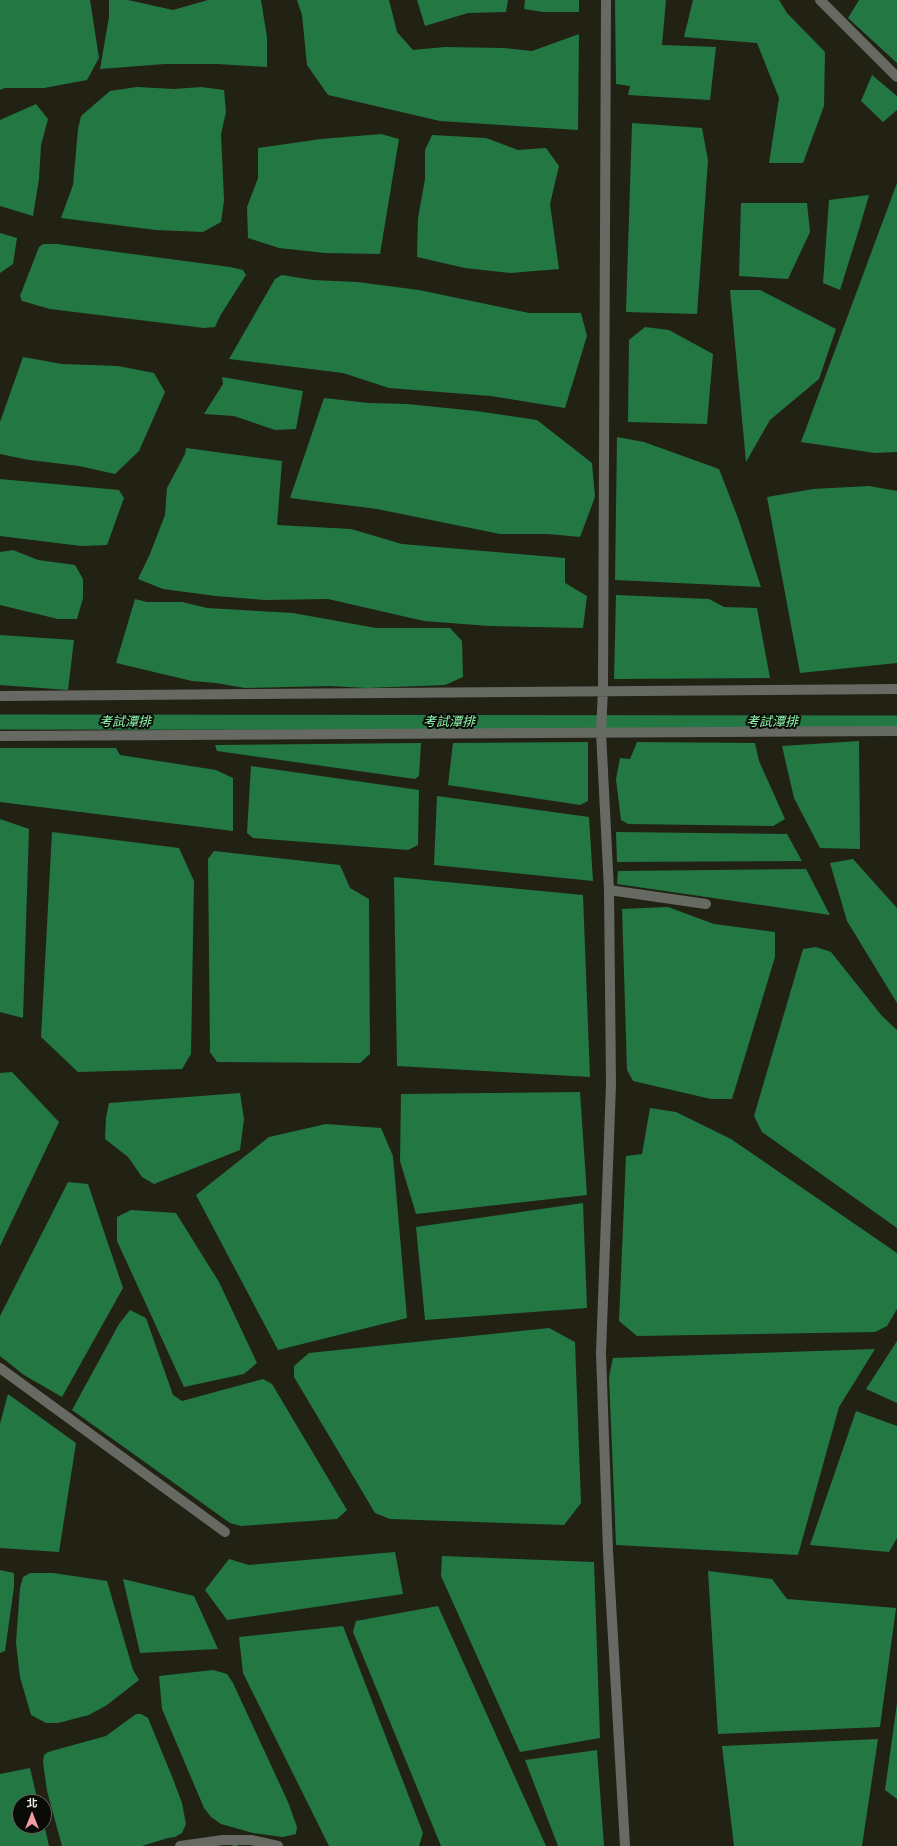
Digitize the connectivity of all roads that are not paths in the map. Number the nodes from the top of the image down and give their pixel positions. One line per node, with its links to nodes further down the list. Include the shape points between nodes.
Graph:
1 (606, 0): 5 (lane)
2 (820, 0): 3 (lane)
3 (897, 78)
4 (897, 689): 5 (lane)
5 (602, 693): 6 (lane); 7 (lane)
6 (0, 696)
7 (601, 729): 8 (lane); 9 (lane); 10 (lane)
8 (897, 731)
9 (0, 736)
10 (609, 890): 11 (lane); 16 (lane, via 611,1084 601,1353 608,1552)
11 (706, 904)
12 (0, 1368): 13 (lane)
13 (225, 1532)
14 (180, 1846): 15 (lane, via 222,1840 251,1840)
15 (278, 1846)
16 (625, 1846)

